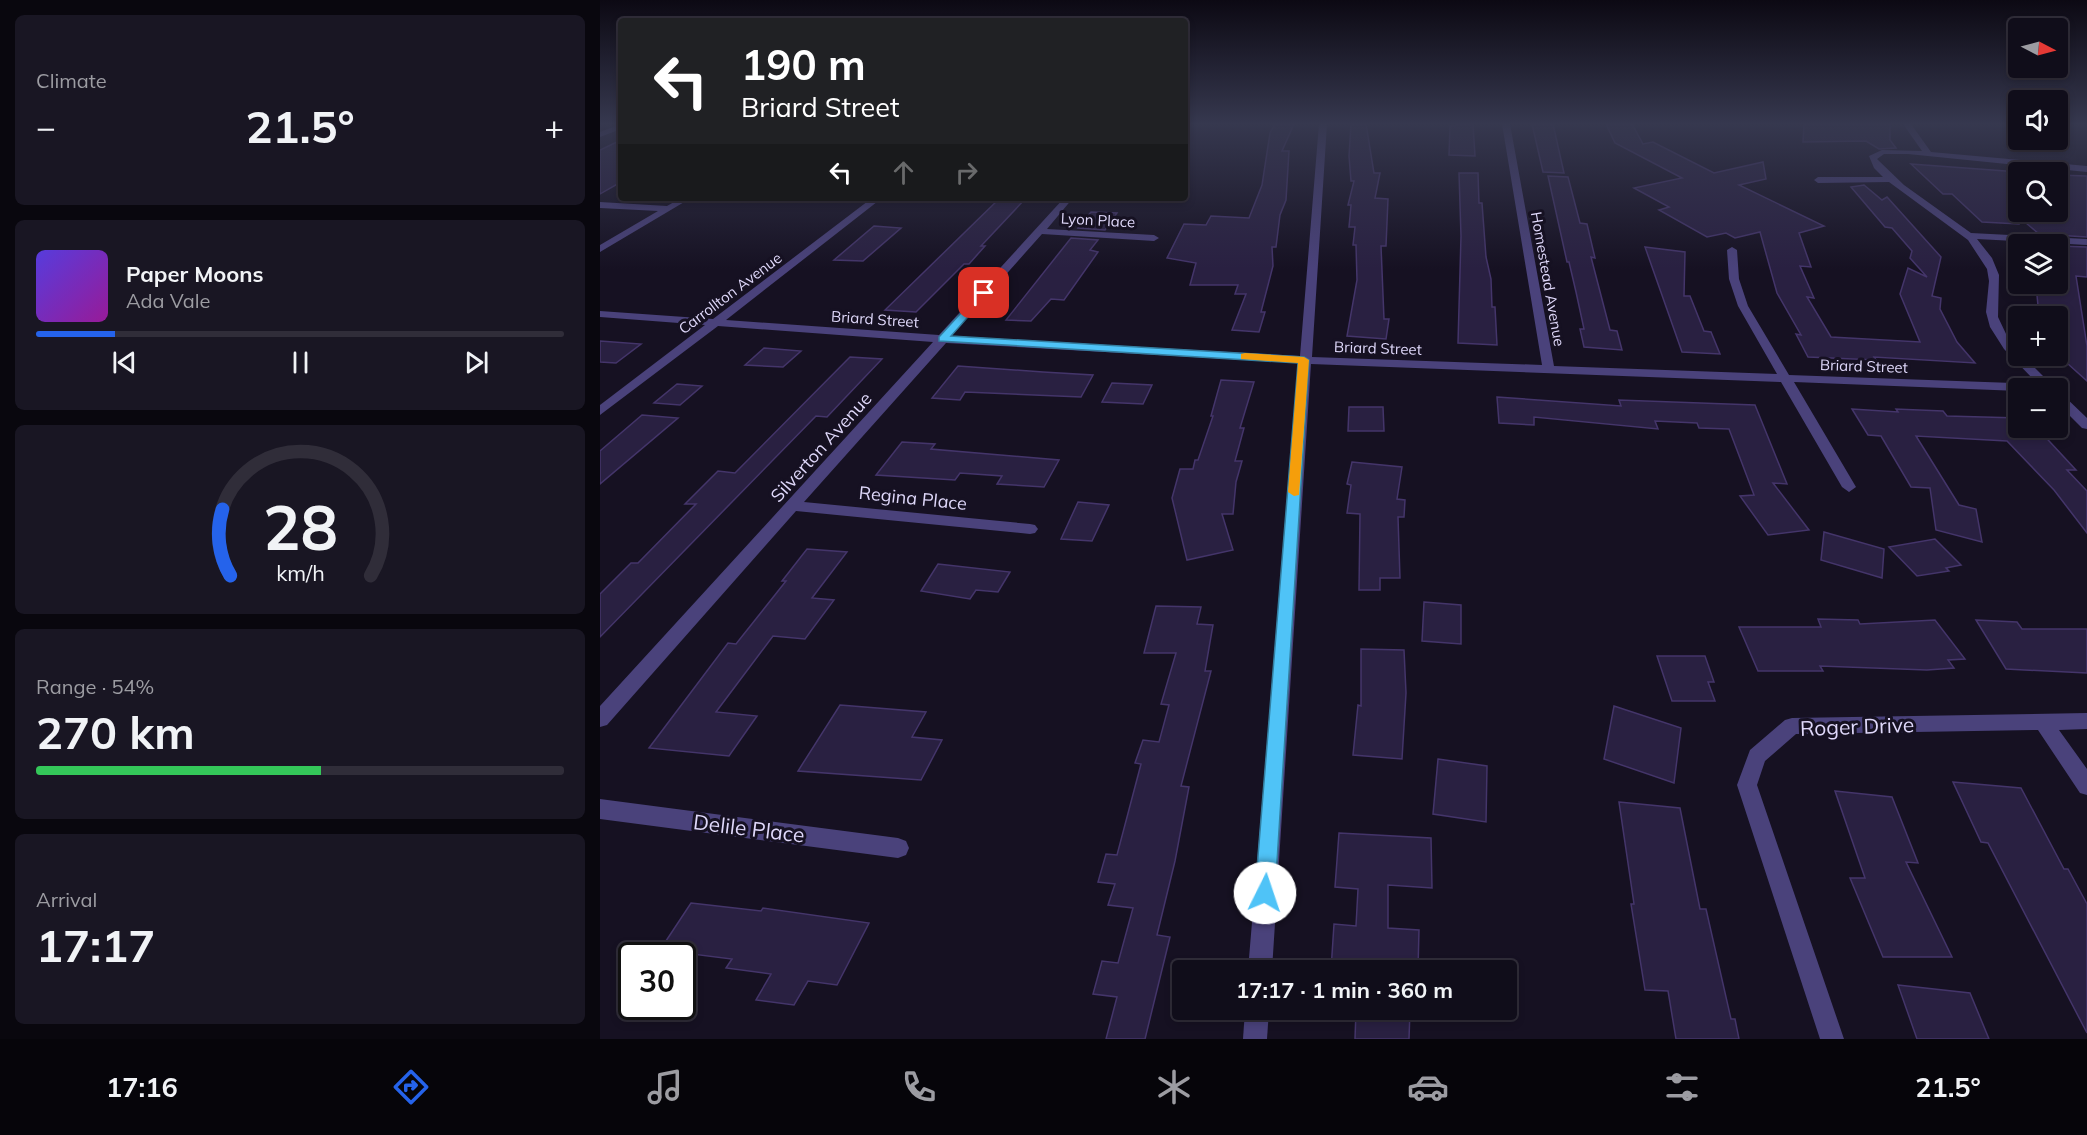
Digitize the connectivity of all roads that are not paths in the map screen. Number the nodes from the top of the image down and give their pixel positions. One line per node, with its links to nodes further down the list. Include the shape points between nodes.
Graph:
1 (1319, 172): 20 (street)
2 (1515, 172): 21 (street, Homestead Avenue)
3 (1885, 172): 4 (street)
4 (1893, 179): 5 (street); 12 (street)
5 (1818, 180)
6 (682, 201): 10 (street)
7 (874, 201): 18 (street, Carrollton Avenue)
8 (1066, 201): 11 (street, Silverton Avenue)
9 (600, 205): 10 (street)
10 (669, 209): 15 (street)
11 (1040, 231): 13 (street, Lyon Place); 19 (street, Silverton Avenue)
12 (1969, 236): 14 (street); 23 (street, via 1992,268 1992,316 1997,329)
13 (1154, 238)
14 (2087, 242)
15 (600, 249)
16 (1732, 250): 22 (street, via 1737,292)
17 (600, 314): 18 (street, Briard Street)
18 (716, 322): 19 (street, Briard Street); 26 (street, Carrollton Avenue)
19 (943, 339): 20 (street, Briard Street); 29 (street, Silverton Avenue)
20 (1304, 360): 21 (street, Briard Street); 37 (street)
21 (1549, 369): 22 (street, Briard Street)
22 (1784, 378): 24 (street, Briard Street); 28 (street)
23 (2039, 378)
24 (2008, 386)
25 (2068, 407): 27 (street)
26 (600, 411)
27 (2087, 425)
28 (1849, 487)
29 (792, 506): 30 (street, Regina Place); 31 (street, Silverton Avenue)
30 (1030, 529)
31 (600, 719)
32 (2087, 721): 33 (street, Roger Drive)
33 (2043, 722): 34 (street); 40 (street, Roger Drive, via 1792,726 1757,756 1747,785)
34 (2087, 786)
35 (600, 809): 36 (street, Delile Place)
36 (898, 848)
37 (1261, 960)
38 (1256, 1020): 39 (street)
39 (1255, 1039)
40 (1832, 1039)

